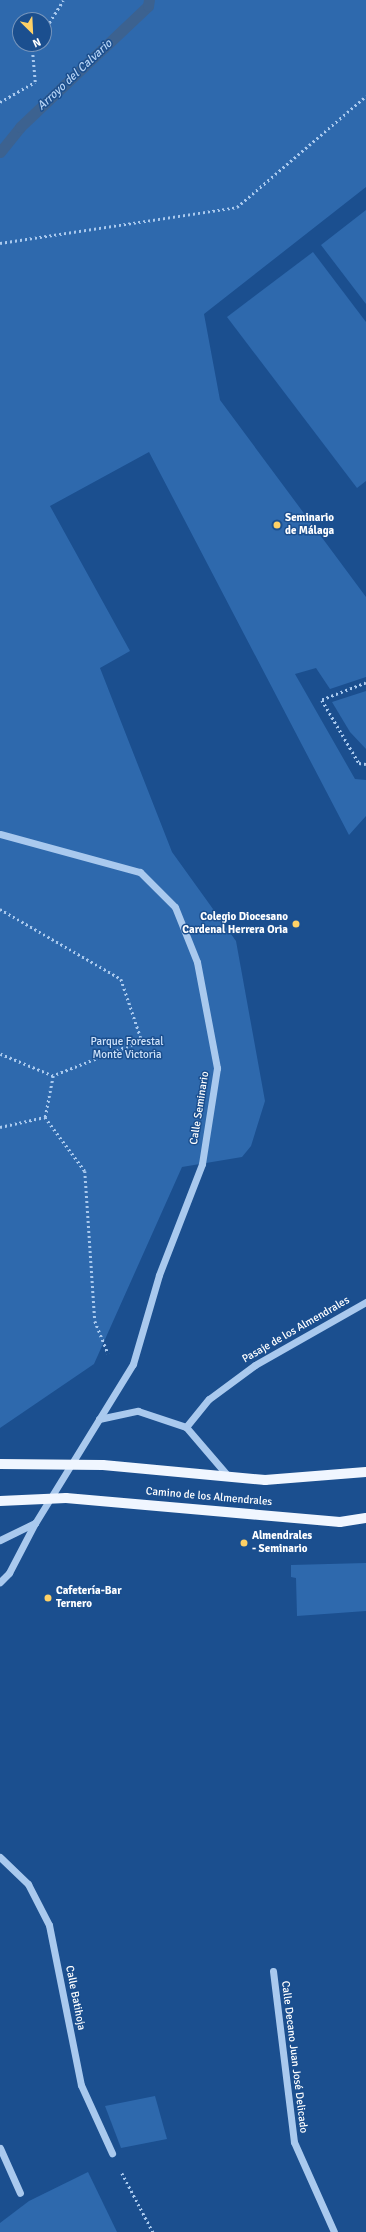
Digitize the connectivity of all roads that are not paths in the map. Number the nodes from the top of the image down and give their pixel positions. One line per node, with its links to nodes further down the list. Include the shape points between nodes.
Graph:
1 (0, 834): 3 (street, Calle Seminario, via 140,872 175,907 197,962 217,1068 202,1164 159,1275 133,1364)
2 (366, 1302): 4 (street, Pasaje de los Almendrales, via 255,1365 209,1399)
3 (99, 1419): 4 (street, via 138,1411); 6 (street)
4 (186, 1427): 8 (street, Camino de los Almendrales)
5 (0, 1464): 6 (main road, Camino de los Almendrales)
6 (72, 1464): 8 (main road, Camino de los Almendrales); 9 (street)
7 (366, 1472): 8 (main road, Camino de los Almendrales, via 265,1480)
8 (228, 1476)
9 (50, 1499): 10 (main road, Camino de los Almendrales); 11 (main road, Camino de los Almendrales, via 195,1507 340,1522); 12 (street)
10 (0, 1501)
11 (366, 1518)
12 (35, 1523): 13 (street); 14 (street, via 9,1573)
13 (0, 1540)
14 (0, 1582)
15 (0, 1857): 18 (street, Calle Batihoja, via 28,1884 49,1925 81,2085)
16 (273, 1971): 20 (street, Calle Decano Juan José Delicado, via 294,2142)
17 (0, 2148): 19 (street)
18 (112, 2153)
19 (20, 2193)
20 (334, 2232)

